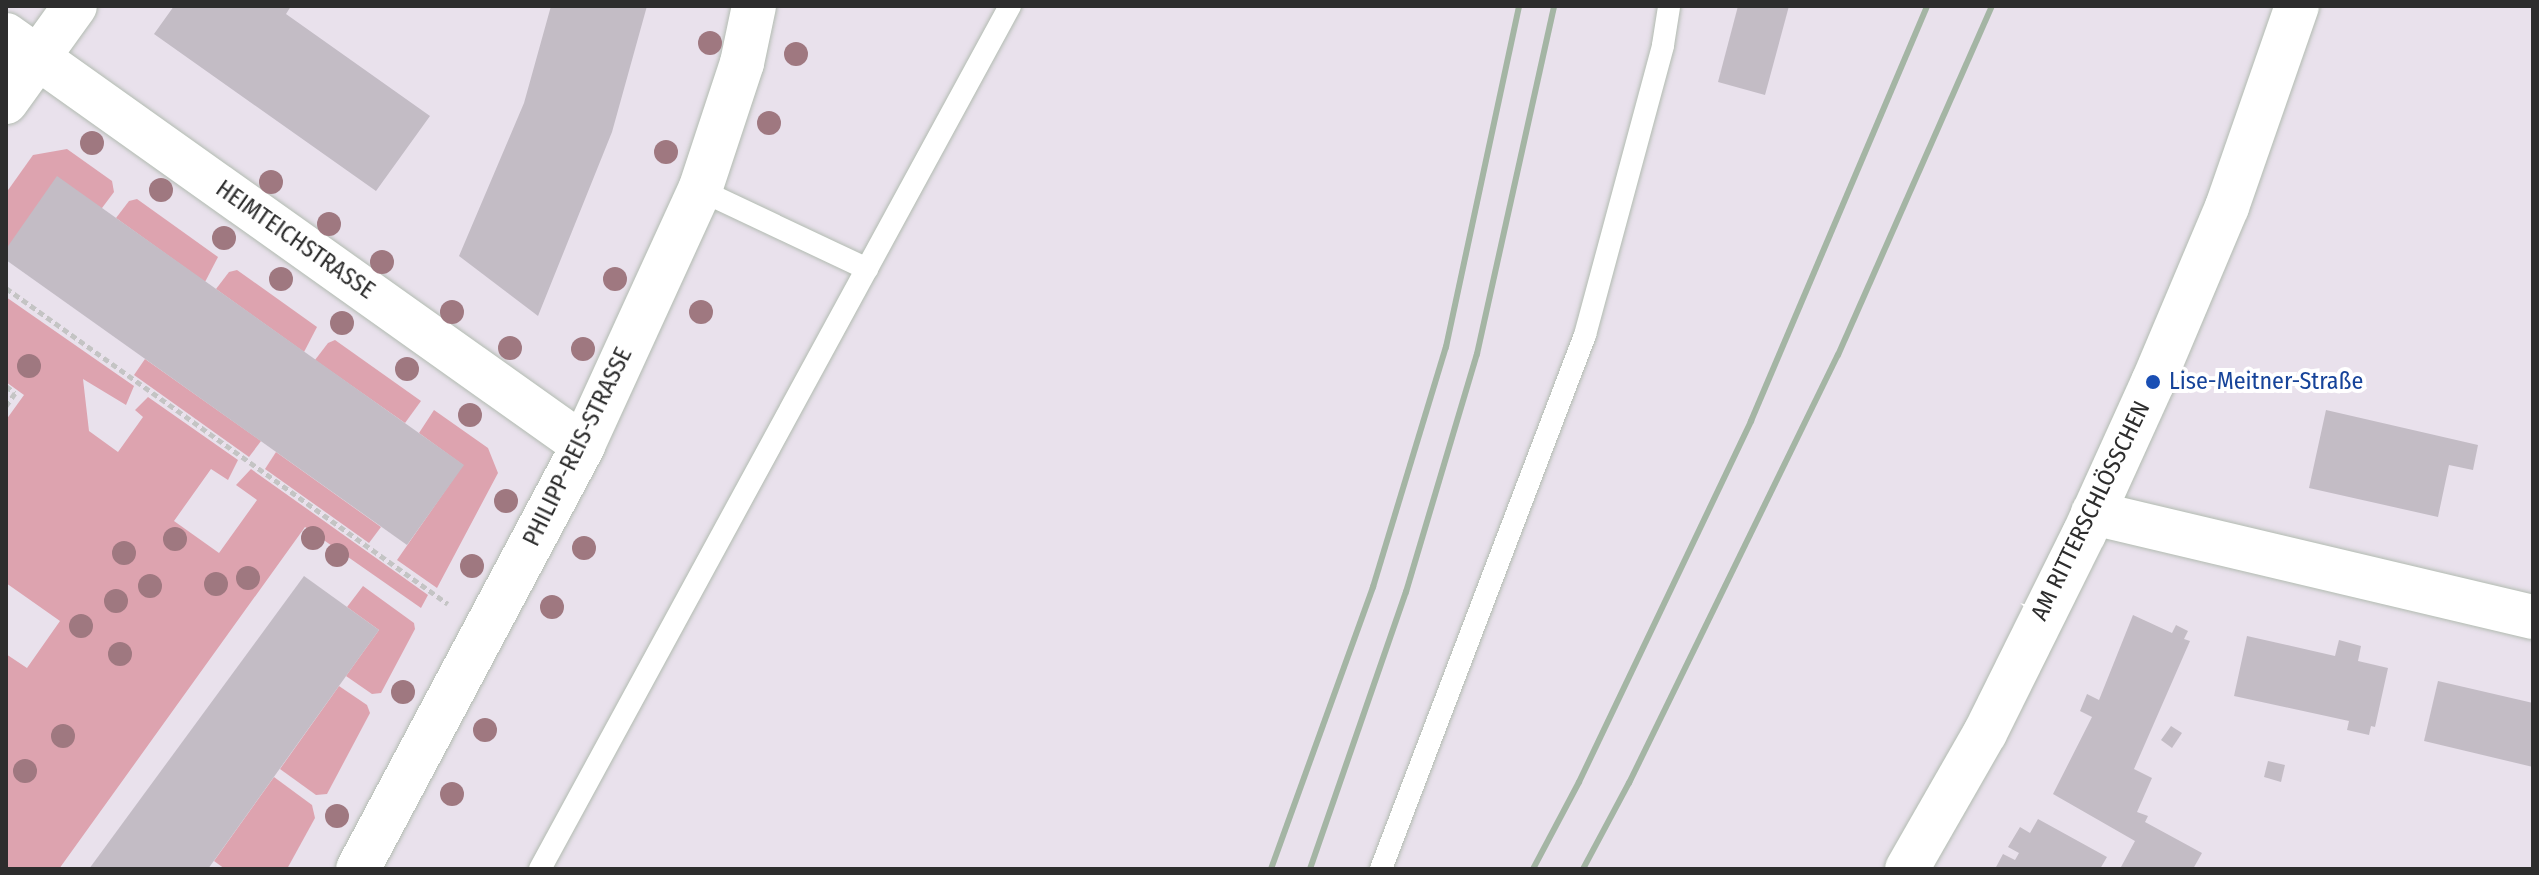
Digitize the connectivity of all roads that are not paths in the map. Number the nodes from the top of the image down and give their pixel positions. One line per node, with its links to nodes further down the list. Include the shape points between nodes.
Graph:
1 (75, 6): 6 (street)
2 (754, 6): 8 (street, PHILIPP-REIS-STRASSE, via 742,63)
3 (1010, 6): 9 (lane)
4 (1669, 6): 15 (lane, via 1585,335)
5 (2297, 6): 11 (street, AM RITTERSCHLÖSSCHEN, via 2227,207)
6 (22, 46): 7 (street); 10 (street, HEIMTEICHSTRASSE)
7 (6, 102)
8 (700, 190): 9 (lane); 10 (street, PHILIPP-REIS-STRASSE)
9 (867, 269): 14 (lane)
10 (583, 445): 13 (street, PHILIPP-REIS-STRASSE)
11 (2093, 513): 12 (street); 16 (street, AM RITTERSCHLÖSSCHEN, via 1985,733)
12 (2533, 617)
13 (358, 869)
14 (540, 869)
15 (1381, 869)
16 (1907, 869)

